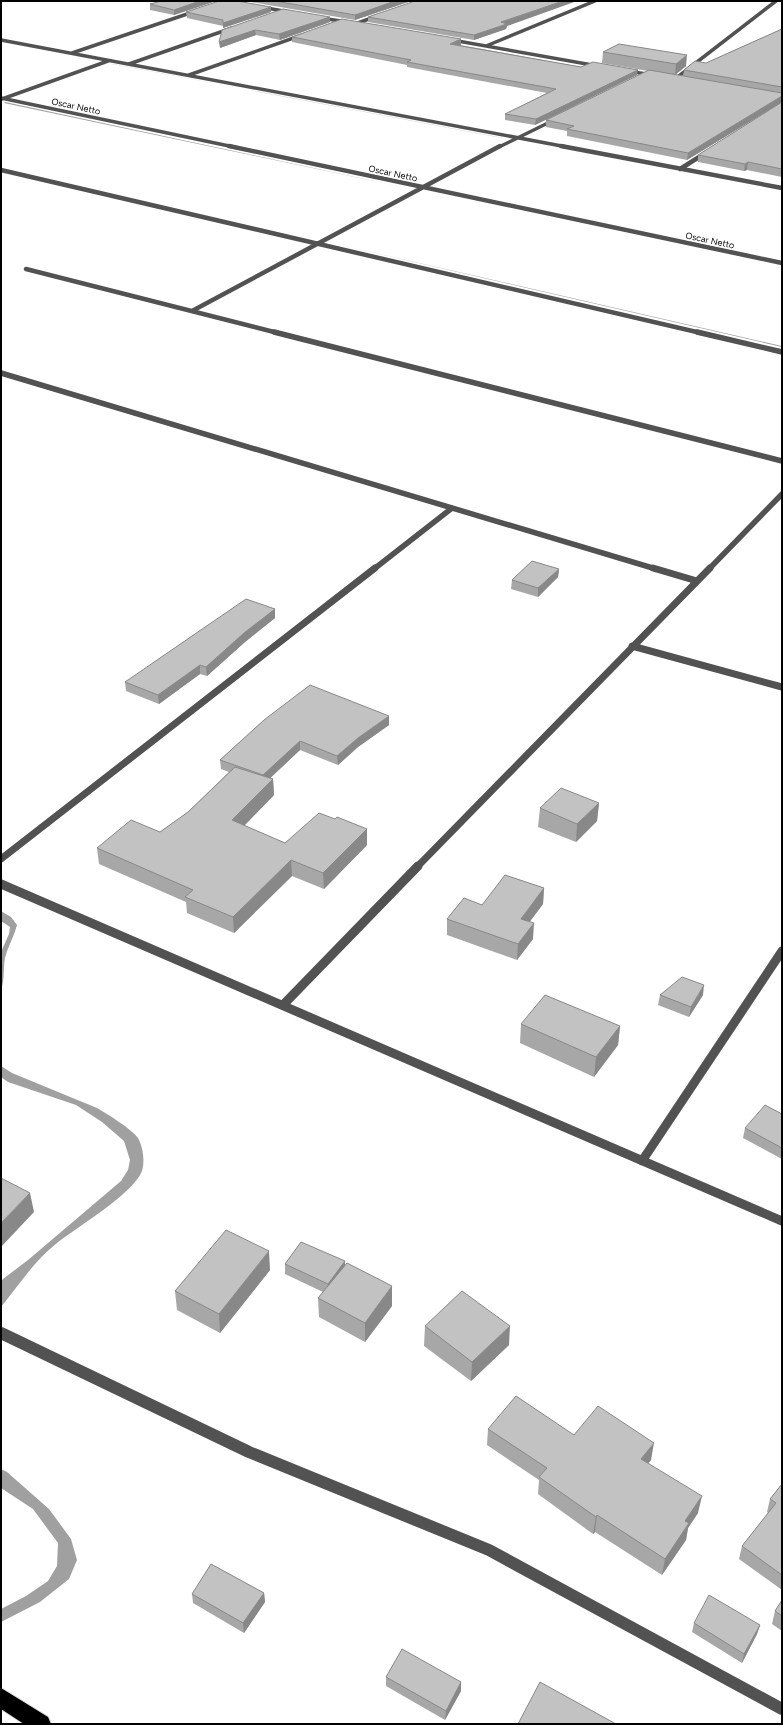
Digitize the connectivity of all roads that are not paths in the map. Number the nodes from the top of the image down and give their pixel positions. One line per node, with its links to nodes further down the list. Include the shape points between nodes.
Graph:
1 (594, 1): 19 (street)
2 (775, 1): 3 (street); 30 (street)
3 (782, 2)
4 (255, 6): 6 (street)
5 (203, 8): 20 (street)
6 (282, 11): 7 (street); 8 (street)
7 (275, 14)
8 (297, 14)
9 (384, 14): 13 (street)
10 (318, 17): 11 (street)
11 (341, 21): 12 (street); 13 (street)
12 (334, 24)
13 (355, 24): 14 (street)
14 (363, 25)
15 (238, 26): 22 (street)
16 (305, 34): 26 (street)
17 (1, 40): 20 (street)
18 (447, 40): 19 (street)
19 (486, 46): 23 (street)
20 (71, 53): 21 (street)
21 (109, 60): 22 (street); 32 (street)
22 (128, 64): 26 (street)
23 (601, 66)
24 (625, 70): 25 (street)
25 (648, 74): 27 (street); 28 (street)
26 (188, 75): 34 (street)
27 (655, 75)
28 (641, 78)
29 (668, 78): 30 (street)
30 (675, 79): 31 (street)
31 (683, 80)
32 (1, 99): 38 (street, Oscar Netto)
33 (559, 118): 34 (street)
34 (518, 137): 36 (street); 38 (street)
35 (714, 147): 36 (street)
36 (680, 169): 39 (street)
37 (1, 170): 40 (street)
38 (424, 188): 40 (street); 41 (street, Oscar Netto)
39 (782, 188)
40 (319, 244): 43 (street); 44 (street)
41 (782, 263)
42 (26, 269): 43 (street)
43 (192, 311): 46 (street)
44 (782, 352)
45 (1, 373): 48 (street)
46 (782, 461)
47 (782, 494): 49 (street)
48 (452, 508): 49 (street); 52 (street)
49 (697, 581): 50 (street)
50 (632, 646): 51 (street); 55 (street)
51 (782, 687)
52 (1, 859)
53 (1, 884): 55 (street)
54 (782, 950): 56 (street)
55 (283, 1005): 56 (street)
56 (642, 1160): 57 (street)
57 (782, 1221)
58 (1, 1333): 60 (street, via 249,1452 489,1550)
59 (1, 1698): 61 (highway)
60 (782, 1709)
61 (41, 1724)

